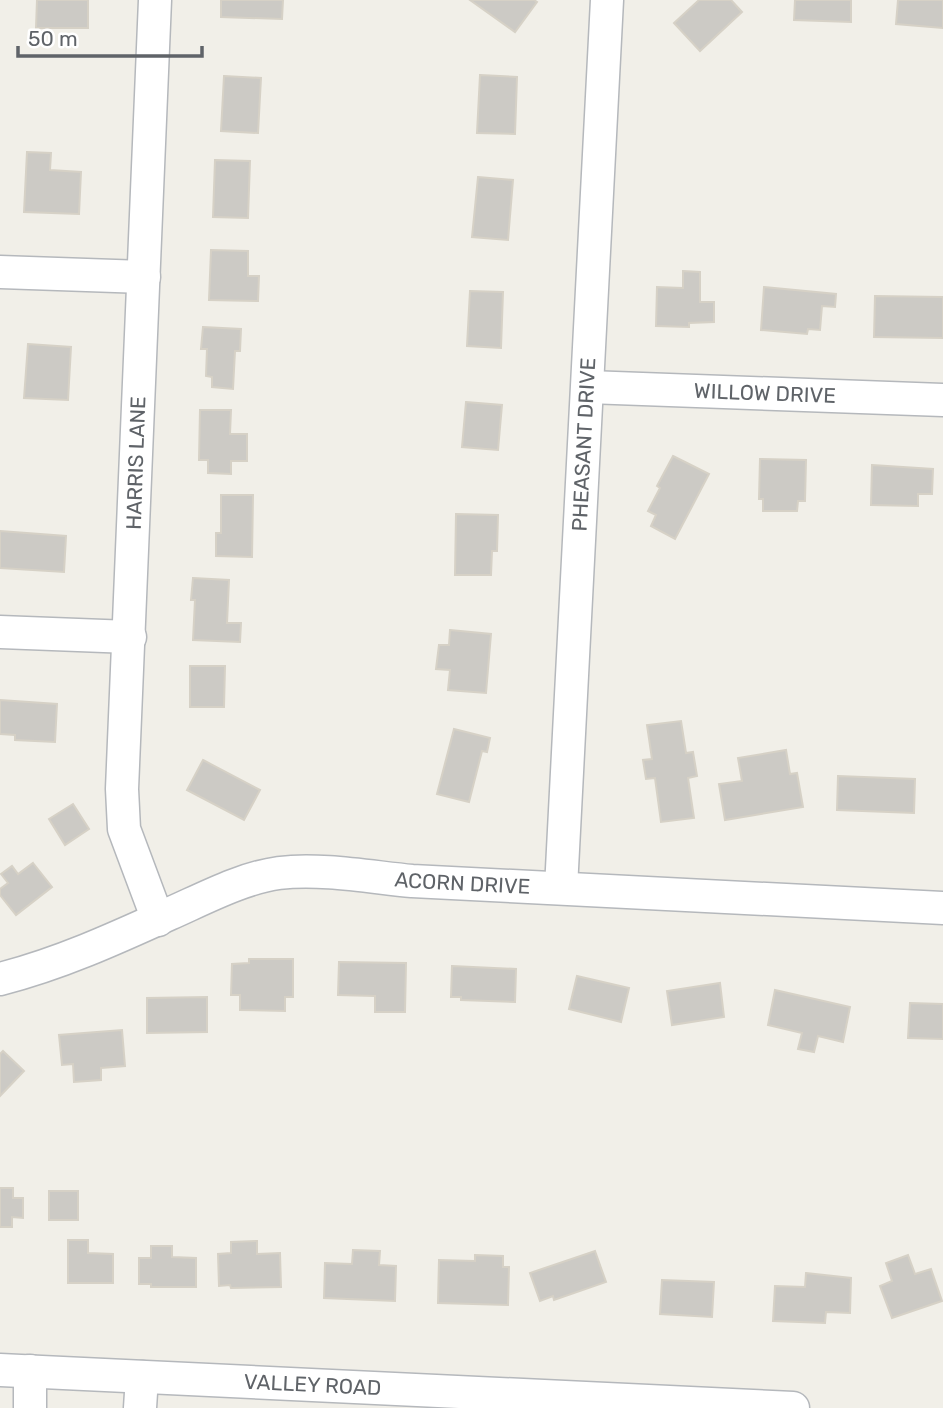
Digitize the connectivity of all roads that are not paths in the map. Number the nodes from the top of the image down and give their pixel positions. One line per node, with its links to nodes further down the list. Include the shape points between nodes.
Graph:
1 (155, 0): 4 (street, HARRIS LANE)
2 (607, 0): 5 (street, PHEASANT DRIVE)
3 (0, 272): 4 (street)
4 (144, 277): 8 (street, HARRIS LANE)
5 (588, 387): 6 (street, WILLOW DRIVE); 9 (street, PHEASANT DRIVE)
6 (943, 400)
7 (0, 632): 8 (street)
8 (130, 637): 11 (street, HARRIS LANE, via 124,829)
9 (561, 888): 10 (street, ACORN DRIVE); 11 (street, ACORN DRIVE, via 279,873)
10 (943, 908)
11 (158, 920): 12 (street, ACORN DRIVE, via 72,957)
12 (0, 979)
13 (15, 1370): 14 (street, VALLEY ROAD); 19 (street)
14 (142, 1377): 15 (street, VALLEY ROAD); 20 (street)
15 (356, 1398): 16 (street, VALLEY ROAD)
16 (437, 1400): 17 (street, VALLEY ROAD)
17 (633, 1405): 18 (street, VALLEY ROAD)
18 (689, 1405): 21 (street, VALLEY ROAD)
19 (30, 1408)
20 (140, 1408)
21 (793, 1408)

